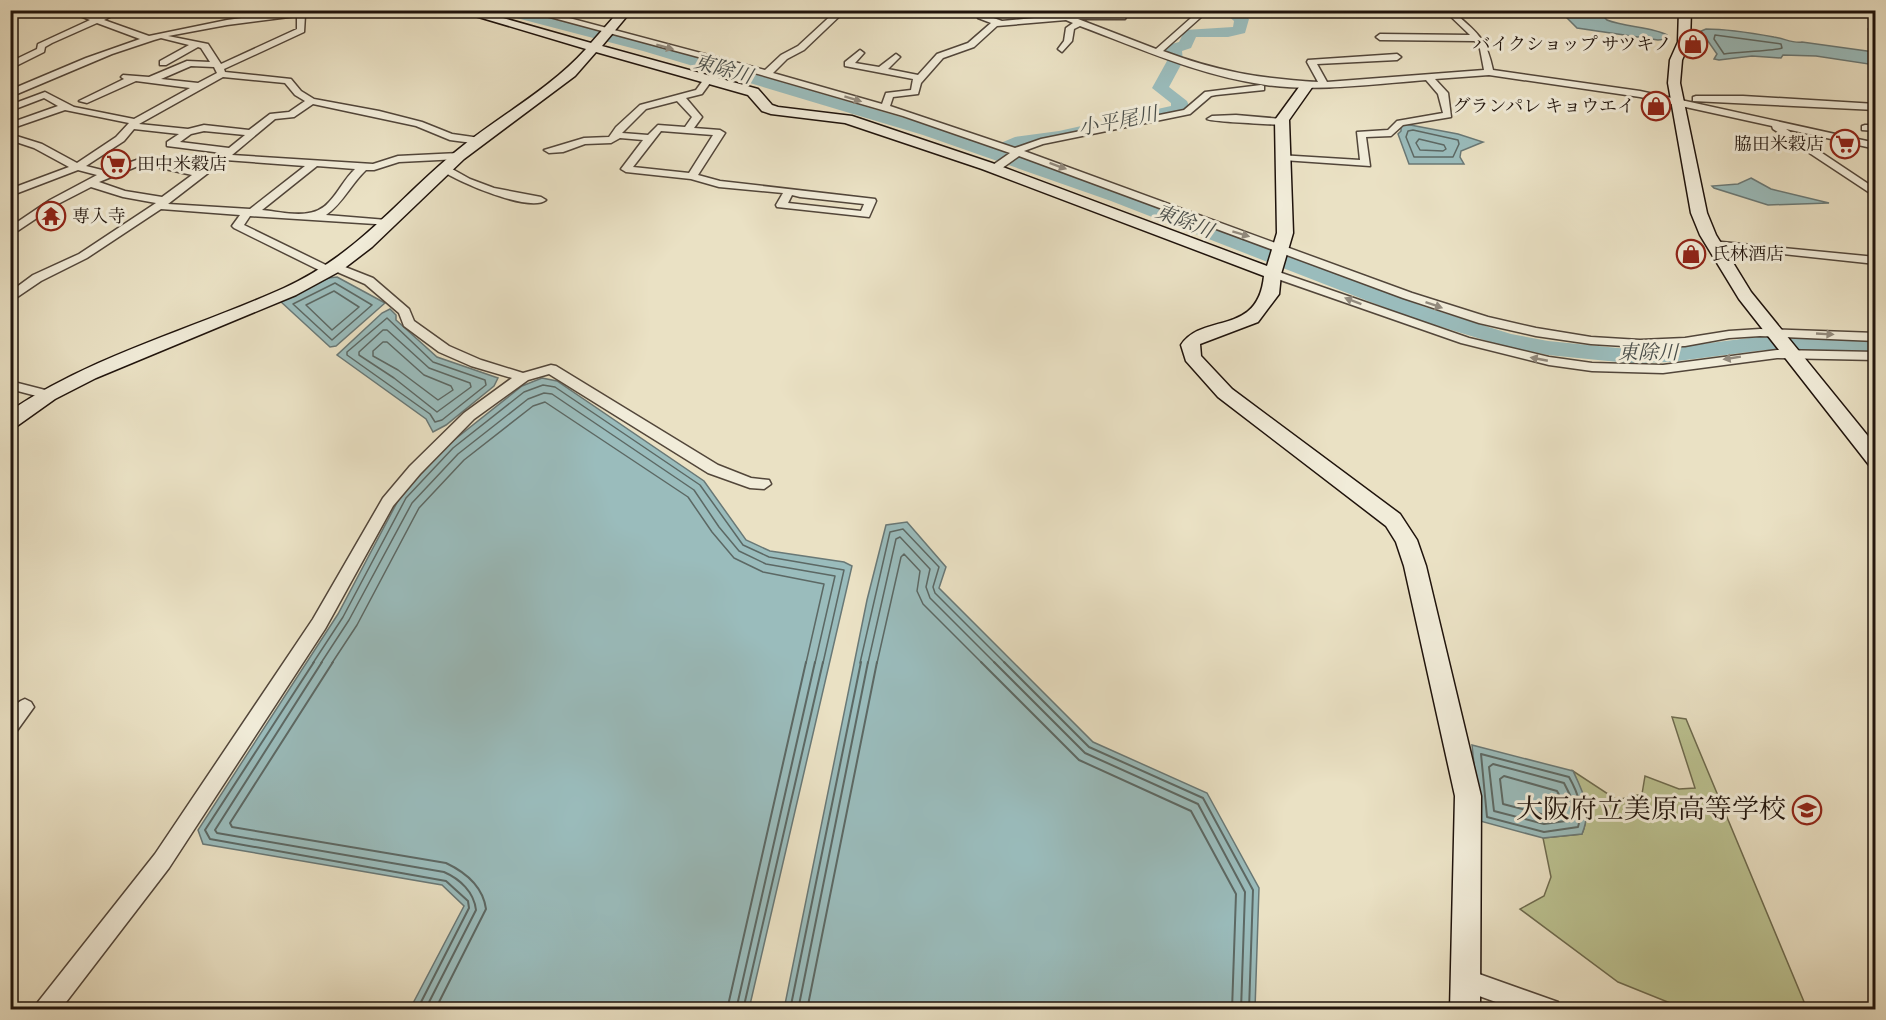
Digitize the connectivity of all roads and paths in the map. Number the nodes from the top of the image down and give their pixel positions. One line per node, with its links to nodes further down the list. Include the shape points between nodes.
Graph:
1 (70, 10): 17 (street)
2 (120, 10): 17 (street)
3 (321, 10): 13 (street)
4 (460, 10): 25 (street)
5 (528, 10): 20 (street)
6 (627, 10): 20 (street)
7 (842, 10): 37 (street)
8 (980, 10): 19 (street, via 981,16)
9 (1047, 10): 16 (street)
10 (1205, 10): 27 (street)
11 (1472, 10): 23 (street, via 1450,13)
12 (1685, 10): 51 (street, via 1684,42 1674,72)
13 (301, 13): 22 (street); 34 (street, via 301,30)
14 (1037, 15): 16 (street); 19 (street)
15 (1122, 17): 16 (street, via 1094,15)
16 (1069, 19): 18 (street)
17 (98, 20): 22 (street, via 125,33); 33 (street, via 44,44 41,50)
18 (1080, 22): 26 (street, via 1070,28); 27 (street)
19 (1000, 23): 39 (street, via 992,25 971,45 940,56)
20 (608, 31): 25 (street); 32 (street, one-way to 32)
21 (1380, 37): 23 (street)
22 (151, 38): 24 (street); 42 (street)
23 (1478, 38): 36 (street)
24 (198, 44): 31 (street); 34 (street, via 205,46)
25 (597, 45): 40 (street); 68 (street, via 559,83)
26 (1062, 49)
27 (1158, 51): 45 (street, via 1230,75)
28 (860, 53): 35 (street, via 848,64)
29 (896, 57): 35 (street)
30 (1397, 57): 43 (street, via 1311,62)
31 (163, 63)
32 (735, 65): 37 (street); 40 (street)
33 (10, 66)
34 (219, 69): 41 (street, via 190,63); 44 (street); 50 (street, via 288,81)
35 (881, 70): 39 (street)
36 (1489, 72): 38 (street); 51 (street)
37 (766, 74): 56 (street, one-way to 56)
38 (1428, 77): 43 (street); 75 (street, via 1443,93 1448,115 1400,123 1391,133 1360,134 1366,164)
39 (920, 78): 56 (street, via 915,92 889,95)
40 (710, 79): 48 (street, via 699,92); 80 (street, via 753,92 767,108 776,111 847,119)
41 (150, 80): 44 (street); 49 (street, via 130,77)
42 (38, 83): 46 (street); 47 (street, via 58,89)
43 (1323, 85): 45 (street)
44 (198, 86): 60 (street)
45 (1306, 87): 58 (street); 72 (street, via 1216,92 1187,112 1041,142)
46 (10, 94)
47 (45, 95): 52 (street); 55 (street)
48 (680, 98): 62 (street, via 697,117); 65 (street, via 643,107)
49 (84, 101)
50 (311, 101): 64 (street, via 291,115 273,116); 68 (street, via 419,124 450,137)
51 (1677, 102): 53 (street); 94 (street, via 1699,213)
52 (63, 106): 60 (street); 61 (street)
53 (1696, 106): 54 (street, via 1694,99); 59 (street)
54 (1875, 107)
55 (10, 108)
56 (885, 108): 72 (street)
57 (1212, 119): 58 (street)
58 (1282, 122): 75 (street)
59 (1767, 122): 69 (street); 87 (street)
60 (133, 124): 63 (street); 78 (street, via 120,139)
61 (10, 126)
62 (688, 130): 67 (street, via 658,128); 83 (street, via 720,133)
63 (188, 132): 64 (street, via 204,128); 71 (street)
64 (252, 133): 73 (street)
65 (616, 135): 67 (street); 70 (street, via 605,142 584,141)
66 (10, 137): 78 (street, via 38,146)
67 (650, 138): 83 (street, via 626,169)
68 (480, 141): 74 (street)
69 (1875, 146)
70 (549, 150)
71 (157, 152): 73 (street); 81 (street); 82 (street)
72 (1017, 152): 80 (street); 95 (street, one-way to 95, via 1237,234)
73 (226, 154): 76 (street); 82 (street)
74 (459, 156): 77 (street, via 398,159); 79 (street)
75 (1283, 157): 95 (street, via 1285,233)
76 (315, 163): 77 (street); 90 (street)
77 (364, 166): 91 (street, via 348,181 333,205)
78 (77, 167): 81 (street); 86 (street)
79 (445, 168): 88 (street, via 470,183 499,193); 92 (street)
80 (994, 169): 95 (street)
81 (106, 174): 84 (street)
82 (200, 174): 89 (street)
83 (692, 176): 85 (street, via 718,184)
84 (90, 183): 89 (street); 93 (street)
85 (789, 191): 85 (street, via 800,194 871,201 865,215 781,205)
86 (10, 193)
87 (1875, 194)
88 (541, 200)
89 (162, 204): 90 (street); 98 (street)
90 (250, 212): 91 (street); 97 (street, via 238,226)
91 (316, 217): 92 (street)
92 (387, 223): 97 (street)
93 (10, 233)
94 (1712, 244): 96 (street); 100 (street)
95 (1277, 260): 100 (street, one-way to 100, via 1355,277 1480,320 1535,333 1672,343 1741,333); 100 (street, one-way to 95, via 1743,357 1664,369 1613,369 1550,362 1468,343 1300,282); 110 (street, via 1271,294 1252,318 1194,340 1190,345 1192,357 1247,411 1393,520 1406,540 1468,796)
96 (1875, 261)
97 (332, 269): 102 (street, via 369,281 405,312 408,323 444,349); 104 (street, via 290,291)
98 (10, 298)
99 (1875, 337): 100 (street, one-way to 99)
100 (1782, 342): 101 (street); 106 (street)
101 (1875, 356)
102 (523, 377): 107 (street, via 551,369 712,468 750,483); 111 (street, via 469,416 388,502 319,624 162,861)
103 (10, 385): 104 (street)
104 (48, 395): 105 (street)
105 (10, 421)
106 (1875, 460)
107 (764, 484)
108 (25, 706): 109 (street)
109 (10, 726)
110 (1465, 980): 112 (street); 113 (street)
111 (46, 1010)
112 (1465, 1010)
113 (1550, 1010)

